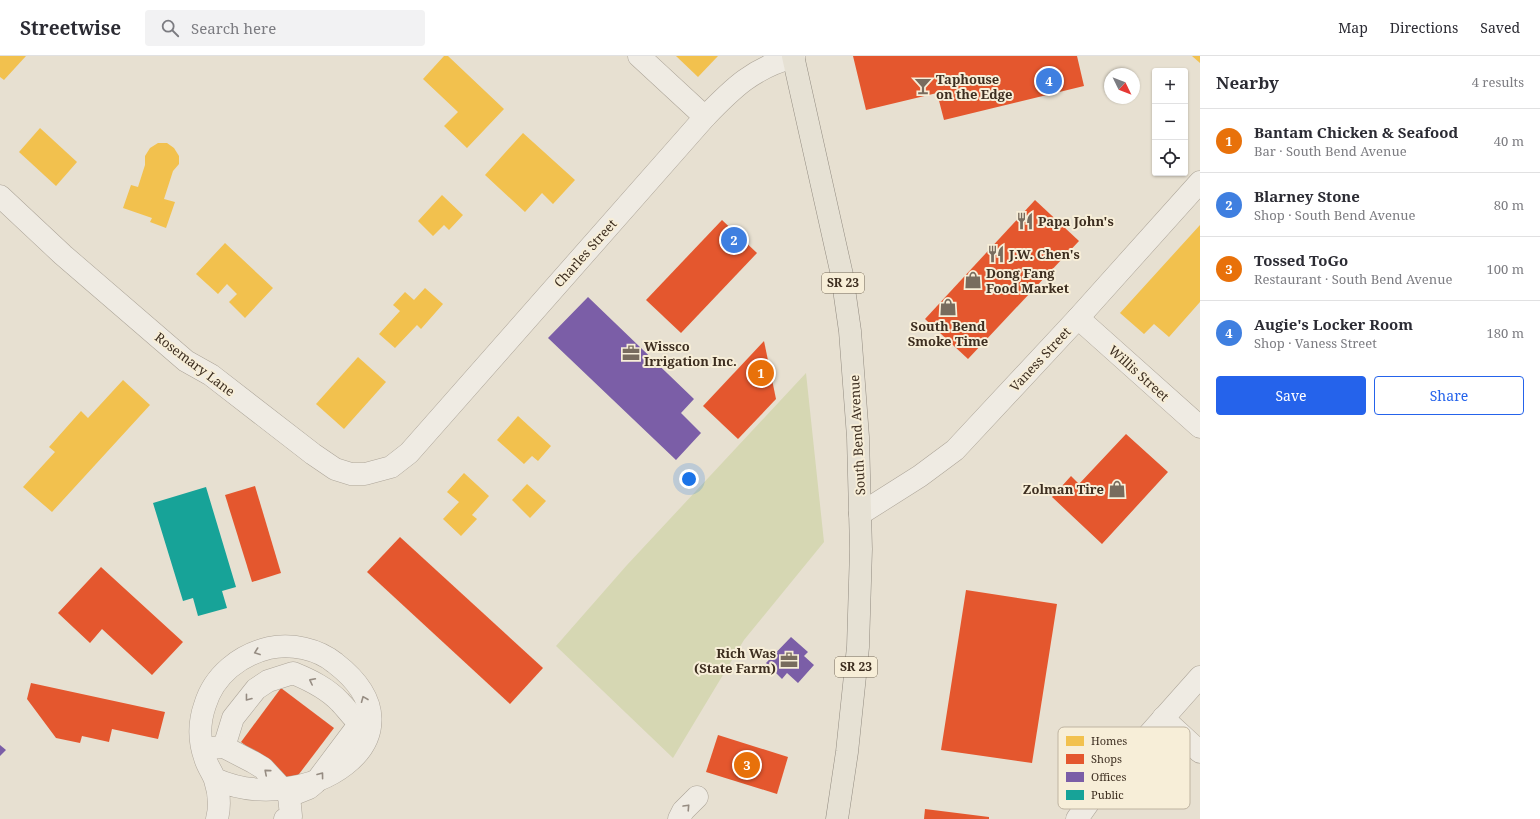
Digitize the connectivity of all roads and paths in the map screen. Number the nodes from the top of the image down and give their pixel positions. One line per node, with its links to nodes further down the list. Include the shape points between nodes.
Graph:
1 (639, 56): 3 (street)
2 (793, 57): 3 (street, Charles Street, via 756,71 731,90); 9 (main road, South Bend Avenue / SR 23, via 842,275 856,390)
3 (705, 117): 8 (street, Charles Street, via 444,414 408,453)
4 (1200, 182): 6 (street, Vaness Street)
5 (0, 196): 8 (street, Rosemary Lane, via 63,255 186,361 211,375 313,454 335,469 351,474 365,474)
6 (1078, 318): 7 (street, Willis Street); 9 (street, Vaness Street, via 955,450 920,476)
7 (1200, 427)
8 (391, 467)
9 (860, 514): 30 (main road, South Bend Avenue / SR 23, via 858,647)
10 (289, 646): 11 (street); 14 (street, one-way to 10, via 367,707 361,693 343,668 310,650); 19 (street, one-way to 19, via 273,647 244,657 220,677 211,690 201,719)
11 (293, 673): 14 (street, one-way to 11, via 353,718 342,704 318,684); 18 (street, one-way to 18, via 268,681 256,689 234,718)
12 (1200, 677): 13 (street)
13 (1162, 718): 15 (street); 16 (street)
14 (366, 724): 22 (street, via 370,738 368,752 363,767); 26 (street, one-way to 14, via 316,783 350,736)
15 (1154, 727)
16 (1172, 727)
17 (1190, 743): 20 (street)
18 (224, 746): 19 (street); 26 (street, one-way to 18, via 263,768)
19 (202, 749): 21 (street)
20 (1200, 752)
21 (215, 779): 24 (street, via 235,800); 28 (street, via 219,810)
22 (350, 785)
23 (697, 797): 29 (street, one-way to 23)
24 (248, 808)
25 (1084, 809): 31 (street)
26 (284, 811): 27 (street)
27 (313, 811)
28 (217, 819)
29 (679, 819)
30 (837, 819)
31 (1077, 819)

